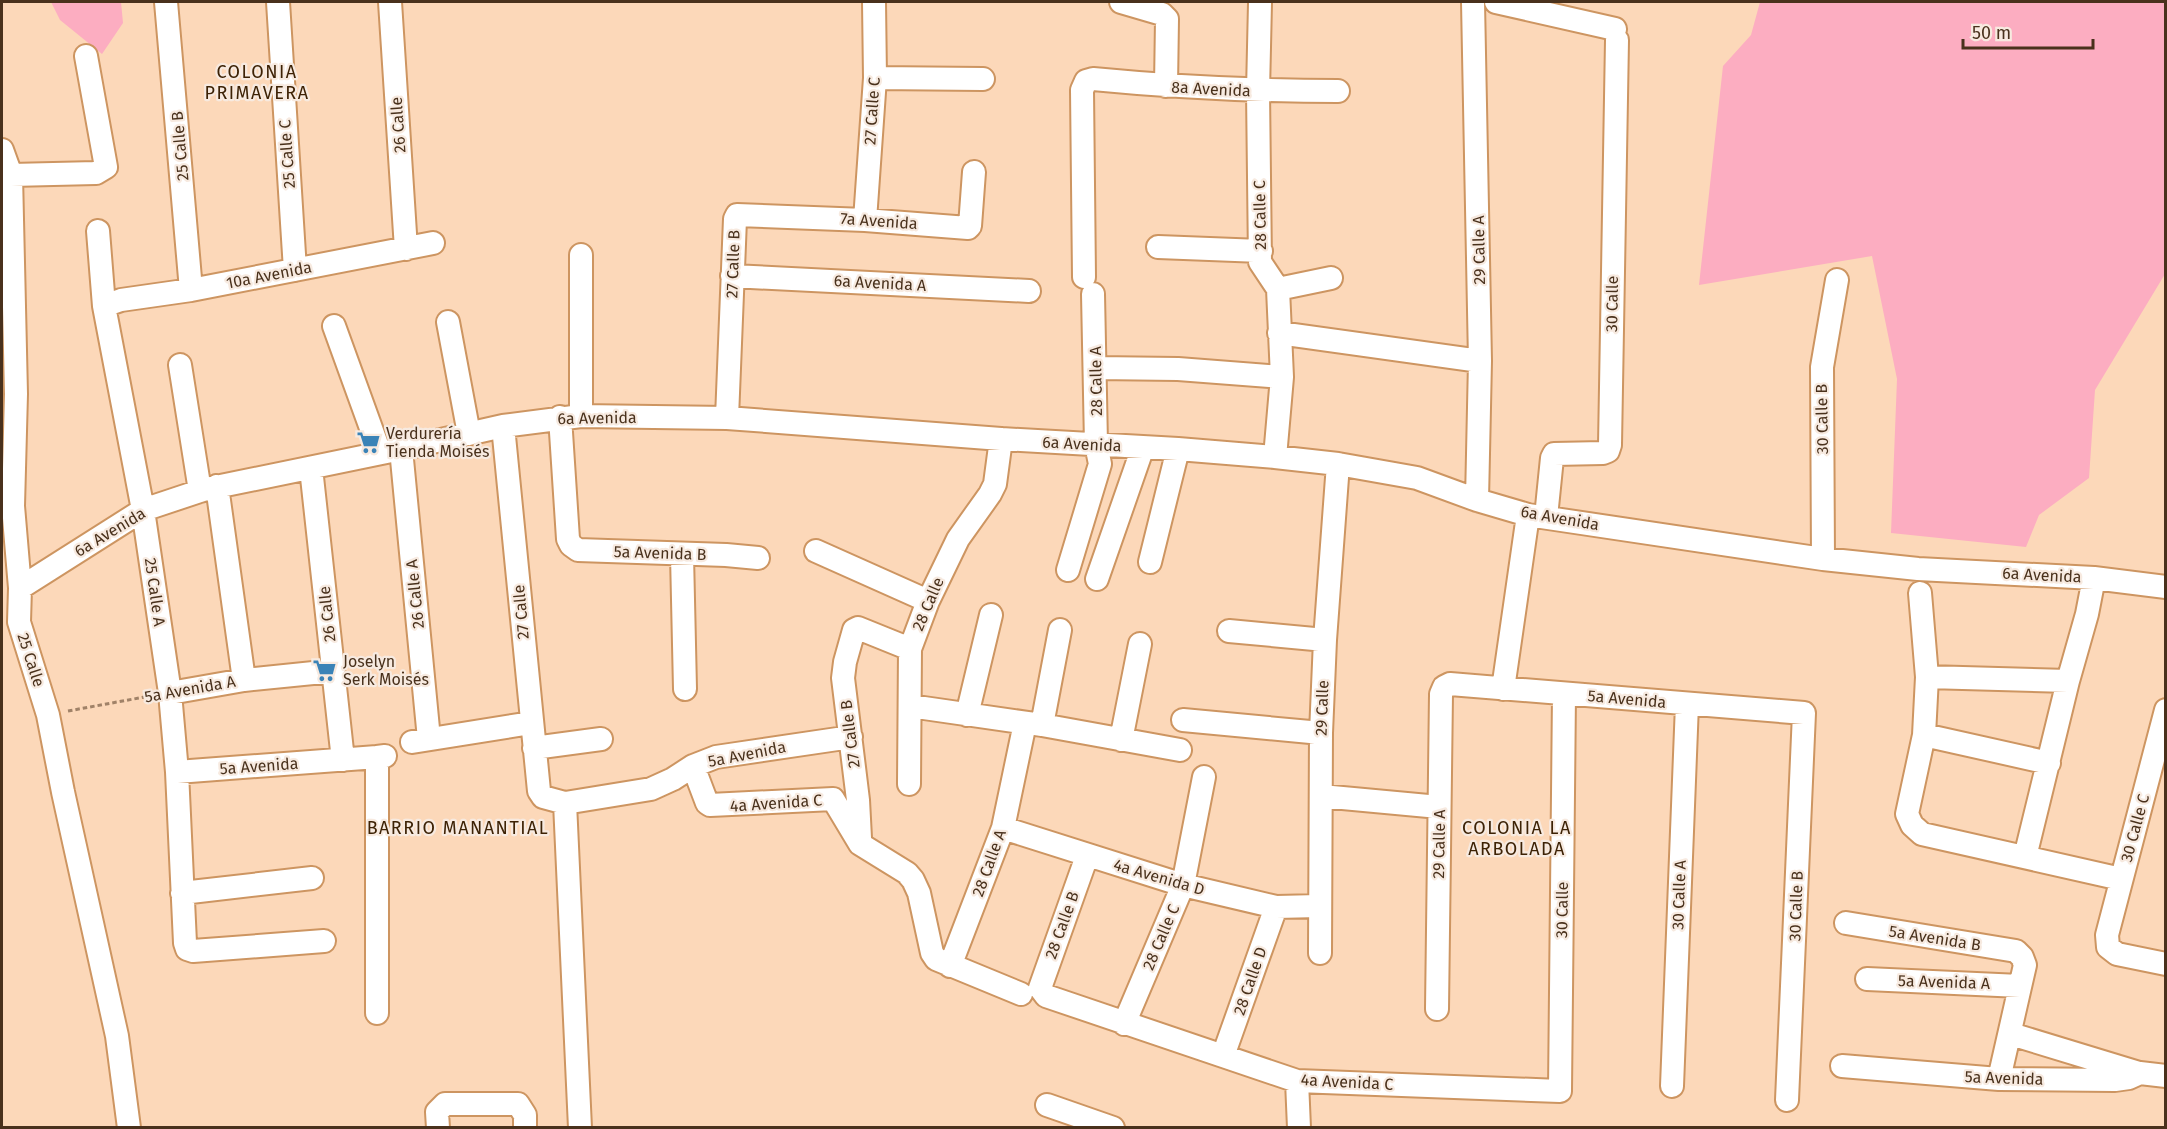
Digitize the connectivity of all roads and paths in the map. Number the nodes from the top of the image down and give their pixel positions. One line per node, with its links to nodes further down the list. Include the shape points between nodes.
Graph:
1 (166, 2): 33 (street, 25 Calle B)
2 (278, 2): 27 (street, 25 Calle C)
3 (390, 2): 24 (street, 26 Calle)
4 (874, 2): 10 (street, 27 Calle C)
5 (1121, 2): 13 (street, via 1167,19)
6 (1473, 2): 39 (street, 29 Calle A)
7 (1496, 2): 60 (street, 30 Calle, via 1616,34 1610,445 1603,453 1554,454)
8 (1260, 3): 14 (street, 28 Calle C)
9 (86, 56): 18 (street, via 106,167 96,173)
10 (875, 78): 11 (street); 20 (street, 27 Calle C)
11 (983, 79)
12 (1086, 81): 13 (street, 8a Avenida); 41 (street, 28 Calle A, via 1082,90 1088,286)
13 (1166, 86): 14 (street, 8a Avenida)
14 (1258, 91): 15 (street, 8a Avenida); 25 (street, 28 Calle C)
15 (1338, 92)
16 (2, 150): 18 (street, 25 Calle)
17 (974, 172): 20 (street, 7a Avenida, via 968,228)
18 (11, 176): 28 (street, 25 Calle)
19 (735, 219): 20 (street, 7a Avenida, via 741,214); 29 (street, 27 Calle B)
20 (865, 220)
21 (98, 231): 35 (street, 25 Calle A)
22 (433, 243): 24 (street, 10a Avenida)
23 (1158, 247): 25 (street)
24 (406, 249): 27 (street, 10a Avenida)
25 (1260, 251): 32 (street, 28 Calle C, via 1262,267)
26 (581, 255): 44 (street)
27 (295, 270): 33 (street, 10a Avenida)
28 (7, 273): 43 (street, 25 Calle)
29 (732, 276): 34 (street, 6a Avenida A); 45 (street, 27 Calle B)
30 (1331, 278): 32 (street)
31 (1837, 280): 64 (street, 30 Calle B, via 1822,367)
32 (1278, 289): 38 (street)
33 (191, 290): 35 (street, 10a Avenida)
34 (1029, 291)
35 (104, 306): 59 (street, 25 Calle A)
36 (448, 322): 47 (street)
37 (334, 326): 52 (street)
38 (1279, 333): 39 (street); 42 (street)
39 (1480, 361): 57 (street, 29 Calle A)
40 (180, 365): 56 (street)
41 (1096, 368): 42 (street); 49 (street, 28 Calle A)
42 (1281, 377): 53 (street)
43 (9, 393): 58 (street, 25 Calle)
44 (570, 416): 45 (street, 6a Avenida); 46 (street, 6a Avenida); 62 (street, 5a Avenida B, via 571,545 578,550)
45 (727, 417): 48 (street, 6a Avenida)
46 (503, 426): 47 (street, 6a Avenida); 96 (street, 27 Calle)
47 (469, 434): 52 (street, 6a Avenida)
48 (1001, 439): 49 (street, 6a Avenida); 72 (street, 28 Calle, via 995,484 958,539)
49 (1096, 444): 50 (street, 6a Avenida); 66 (street, 28 Calle A, via 1100,464)
50 (1143, 447): 51 (street, 6a Avenida); 68 (street)
51 (1178, 449): 53 (street, 6a Avenida); 65 (street)
52 (391, 451): 55 (street, 6a Avenida); 96 (street, 26 Calle A, via 421,740)
53 (1275, 457): 54 (street, 6a Avenida)
54 (1338, 464): 57 (street, 6a Avenida, via 1417,478); 77 (street, 29 Calle)
55 (311, 468): 56 (street, 6a Avenida); 80 (street, 26 Calle)
56 (208, 489): 59 (street, 6a Avenida); 82 (street)
57 (1477, 500): 60 (street, 6a Avenida)
58 (8, 506): 70 (street, 25 Calle)
59 (143, 510): 70 (street, 6a Avenida); 87 (street, 25 Calle A)
60 (1537, 516): 64 (street, 6a Avenida); 86 (street, 30 Calle)
61 (816, 551): 72 (street)
62 (682, 555): 63 (street, 5a Avenida B); 85 (street)
63 (758, 558)
64 (1823, 559): 67 (street, 6a Avenida, via 1917,569)
65 (1150, 562)
66 (1068, 570)
67 (2094, 578): 69 (street, 6a Avenida); 83 (street)
68 (1097, 579)
69 (2166, 586)
70 (20, 588): 74 (street, 25 Calle)
71 (1920, 593): 81 (street)
72 (928, 601): 79 (street, 28 Calle)
73 (991, 615): 94 (street)
74 (10, 626): 93 (street, 25 Calle)
75 (1060, 630): 97 (street)
76 (1229, 631): 77 (street)
77 (1324, 640): 98 (street, 29 Calle)
78 (1140, 644): 102 (street)
79 (910, 649): 90 (street, 28 Calle); 100 (street, 27 Calle B, via 858,628 854,630 843,670)
80 (333, 671): 82 (street, 5a Avenida A); 105 (street, 26 Calle)
81 (1927, 677): 83 (street); 99 (street)
82 (244, 680): 87 (street, 5a Avenida A)
83 (2068, 681): 106 (street)
84 (1450, 684): 86 (street, 5a Avenida); 114 (street, 29 Calle A, via 1441,694)
85 (685, 689)
86 (1503, 689): 88 (street, 5a Avenida)
87 (170, 693): 93 (path, 5a Avenida A); 108 (street, 25 Calle A)
88 (1564, 694): 89 (street, 5a Avenida); 144 (street, 30 Calle)
89 (1687, 704): 92 (street, 5a Avenida); 143 (street, 30 Calle A)
90 (910, 706): 94 (street); 110 (street, 28 Calle)
91 (2166, 710): 120 (street, 30 Calle C)
92 (1804, 713): 145 (street, 30 Calle B)
93 (48, 715): 147 (street, 25 Calle, via 117,1036)
94 (967, 715): 97 (street)
95 (1183, 720): 98 (street)
96 (531, 723): 103 (street, 27 Calle)
97 (1034, 724): 102 (street); 115 (street, 28 Calle A)
98 (1321, 733): 111 (street, 29 Calle)
99 (1924, 735): 106 (street); 118 (street, via 1907,814 1912,825 1922,834)
100 (851, 737): 107 (street, 5a Avenida, via 716,757); 116 (street, 27 Calle B)
101 (601, 739): 103 (street)
102 (1121, 740): 104 (street)
103 (534, 748): 112 (street, 27 Calle)
104 (1180, 750)
105 (343, 760): 108 (street, 5a Avenida); 134 (street, 5a Avenida, via 381,756)
106 (2049, 763): 118 (street)
107 (693, 766): 113 (street, 5a Avenida, via 651,789); 116 (street, 4a Avenida C, via 707,803 715,806 833,799)
108 (177, 772): 122 (street, 25 Calle A)
109 (1204, 777): 121 (street, 28 Calle C)
110 (909, 784)
111 (1321, 796): 114 (street); 124 (street, 29 Calle)
112 (543, 797): 113 (street, 5a Avenida)
113 (566, 803): 150 (street)
114 (1439, 807): 133 (street, 29 Calle A)
115 (1003, 828): 117 (street, 4a Avenida D); 129 (street, 28 Calle A)
116 (860, 844): 129 (street, 4a Avenida C, via 913,880 932,953)
117 (1087, 856): 121 (street, 4a Avenida D); 132 (street, 28 Calle B, via 1040,988)
118 (2025, 856): 120 (street)
119 (312, 878): 122 (street)
120 (2121, 879): 128 (street, 30 Calle C, via 2107,935 2108,947 2117,954)
121 (1183, 885): 123 (street, 4a Avenida D); 135 (street, 28 Calle C)
122 (182, 893): 126 (street, 25 Calle A, via 187,949)
123 (1276, 906): 124 (street, 4a Avenida D); 137 (street, 28 Calle D)
124 (1319, 906): 127 (street, 29 Calle)
125 (1845, 923): 131 (street, 5a Avenida B, via 2016,951 2025,964)
126 (324, 941)
127 (1320, 953)
128 (2166, 964)
129 (950, 966): 132 (street, 4a Avenida C)
130 (1867, 979): 131 (street, 5a Avenida A)
131 (2020, 986): 136 (street)
132 (1032, 993): 135 (street, 4a Avenida C)
133 (1437, 1009)
134 (377, 1013)
135 (1124, 1024): 137 (street, 4a Avenida C)
136 (2011, 1034): 139 (street); 141 (street)
137 (1223, 1056): 142 (street, 4a Avenida C)
138 (1842, 1066): 141 (street, 5a Avenida)
139 (2140, 1073): 140 (street, 5a Avenida); 141 (street, 5a Avenida, via 2115,1080)
140 (2166, 1076)
141 (1999, 1079)
142 (1297, 1081): 144 (street, 4a Avenida C); 152 (street)
143 (1672, 1086)
144 (1560, 1091)
145 (1787, 1100)
146 (1047, 1105): 151 (street)
147 (129, 1128)
148 (438, 1128): 149 (street, via 437,1112 445,1104 518,1104 523,1108)
149 (525, 1128)
150 (580, 1128)
151 (1113, 1128)
152 (1299, 1128)

